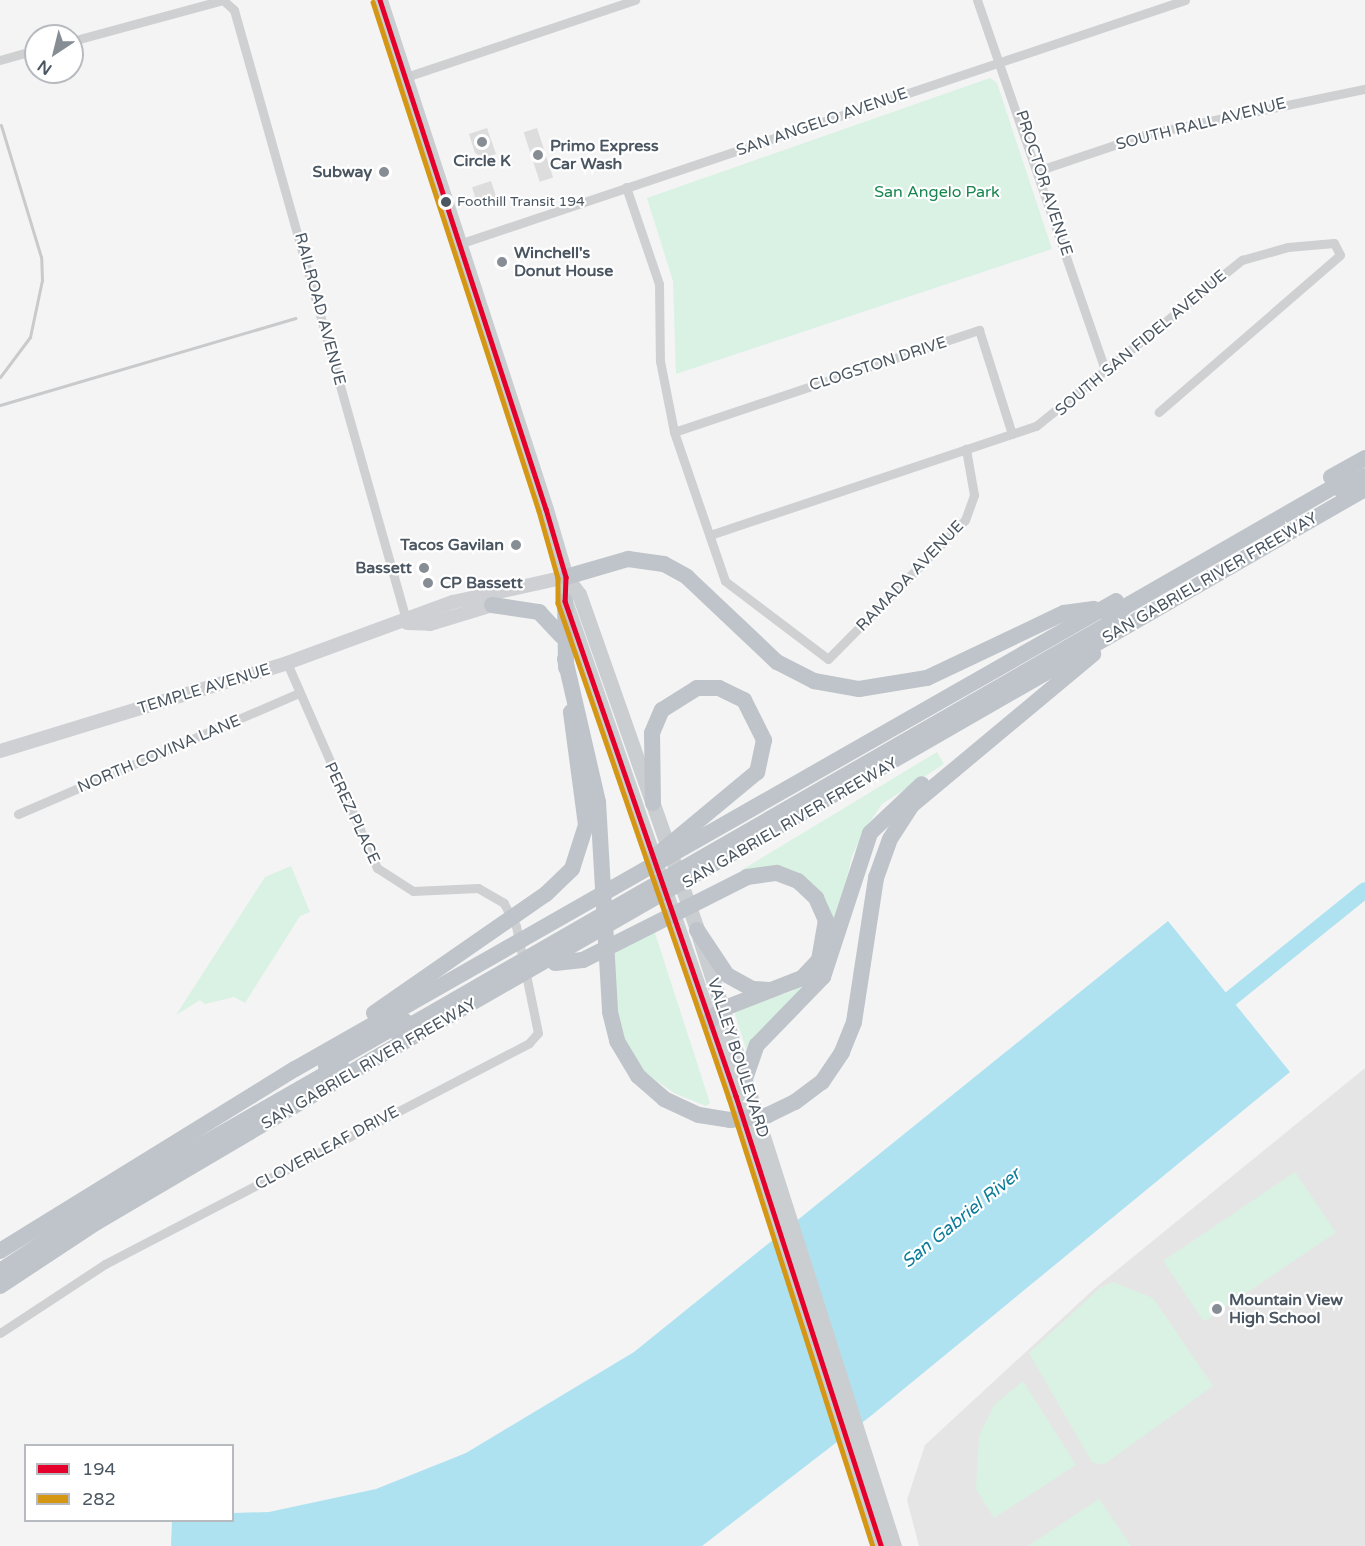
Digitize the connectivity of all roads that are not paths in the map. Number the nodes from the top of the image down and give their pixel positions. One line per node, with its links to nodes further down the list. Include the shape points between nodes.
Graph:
1 (223, 0): 6 (street); 30 (street, RAILROAD AVENUE, via 242,25)
2 (380, 0): 10 (main road, VALLEY BOULEVARD)
3 (635, 0): 10 (street)
4 (977, 0): 9 (street, PROCTOR AVENUE, via 994,53)
5 (1185, 0): 9 (street, SAN ANGELO AVENUE)
6 (84, 38)
7 (24, 53): 8 (street)
8 (0, 60)
9 (1002, 61): 12 (street, PROCTOR AVENUE); 13 (street, SAN ANGELO AVENUE)
10 (403, 78): 14 (main road, VALLEY BOULEVARD)
11 (1365, 89): 12 (street, SOUTH RALL AVENUE, via 1147,134)
12 (1040, 170): 15 (street, PROCTOR AVENUE)
13 (627, 187): 14 (street, SAN ANGELO AVENUE); 17 (street, via 659,284 660,361)
14 (459, 244): 25 (main road, VALLEY BOULEVARD)
15 (1105, 370): 16 (street, SOUTH SAN FIDEL AVENUE, via 1242,260 1288,247 1334,243 1340,255); 18 (street, SOUTH SAN FIDEL AVENUE, via 1051,418)
16 (1160, 412)
17 (674, 432): 18 (street, CLOGSTON DRIVE, via 979,330); 24 (street)
18 (1012, 434): 19 (street, SOUTH SAN FIDEL AVENUE)
19 (966, 450): 24 (street, SOUTH SAN FIDEL AVENUE); 24 (street, RAMADA AVENUE, via 974,495 965,520 828,658 725,581)
20 (1365, 458): 26 (highway, SAN GABRIEL RIVER FREEWAY)
21 (1365, 468): 26 (highway)
22 (1365, 476): 26 (highway)
23 (1365, 489): 26 (highway, SAN GABRIEL RIVER FREEWAY)
24 (710, 535)
25 (566, 577): 27 (main road, TEMPLE AVENUE); 28 (main road, VALLEY BOULEVARD); 29 (highway, via 628,560 664,564 687,577 777,662 814,681 859,689 920,681 1064,613); 38 (main road, VALLEY BOULEVARD, via 579,594)
26 (1153, 595): 29 (highway, SAN GABRIEL RIVER FREEWAY); 31 (highway, SAN GABRIEL RIVER FREEWAY); 40 (highway)
27 (493, 601): 30 (main road, TEMPLE AVENUE, via 430,624); 32 (highway, via 539,612)
28 (566, 601): 32 (highway); 47 (main road, VALLEY BOULEVARD)
29 (1104, 608): 40 (highway, SAN GABRIEL RIVER FREEWAY)
30 (407, 623): 34 (main road, TEMPLE AVENUE)
31 (1113, 634): 37 (highway, via 1059,686); 40 (highway, SAN GABRIEL RIVER FREEWAY)
32 (561, 636): 33 (highway)
33 (564, 658): 37 (highway, via 598,802 610,1012 617,1041 631,1067 653,1091 714,1119 753,1119 782,1110 809,1094 833,1068 854,1022 872,901 890,839 921,795); 48 (highway, via 585,817 578,859 546,894)
34 (287, 663): 35 (street, PEREZ PLACE); 36 (main road, TEMPLE AVENUE)
35 (299, 693): 39 (street, NORTH COVINA LANE); 41 (street, PEREZ PLACE, via 363,843 384,876 413,891 478,888)
36 (0, 751)
37 (972, 751): 49 (highway, via 897,803 870,833 823,977 757,1044)
38 (653, 803): 40 (highway, via 652,734 662,710 697,688 732,693 757,718 764,740 762,761); 42 (main road, VALLEY BOULEVARD)
39 (18, 814)
40 (701, 849): 43 (highway, SAN GABRIEL RIVER FREEWAY); 44 (highway); 44 (highway, SAN GABRIEL RIVER FREEWAY, via 622,885)
41 (504, 903): 54 (street, CLOVERLEAF DRIVE, via 516,926 540,1025 529,1043 105,1264)
42 (698, 930): 45 (highway, via 727,975 752,989); 46 (main road, VALLEY BOULEVARD)
43 (545, 964): 44 (highway, SAN GABRIEL RIVER FREEWAY); 45 (highway, via 583,960 747,877 777,873 798,881 816,898 826,934 819,960 802,978)
44 (496, 973): 48 (highway, SAN GABRIEL RIVER FREEWAY); 51 (highway, via 160,1162); 52 (highway, via 130,1186); 53 (highway, SAN GABRIEL RIVER FREEWAY)
45 (774, 990): 46 (highway)
46 (722, 1008): 47 (highway); 49 (main road, VALLEY BOULEVARD)
47 (710, 1022): 49 (main road, VALLEY BOULEVARD)
48 (296, 1069): 50 (highway, SAN GABRIEL RIVER FREEWAY)
49 (743, 1089): 55 (main road, VALLEY BOULEVARD)
50 (0, 1251)
51 (0, 1262)
52 (0, 1271)
53 (0, 1286)
54 (0, 1334)
55 (866, 1474): 56 (main road, VALLEY BOULEVARD); 57 (main road, VALLEY BOULEVARD)
56 (881, 1546)
57 (894, 1546)

